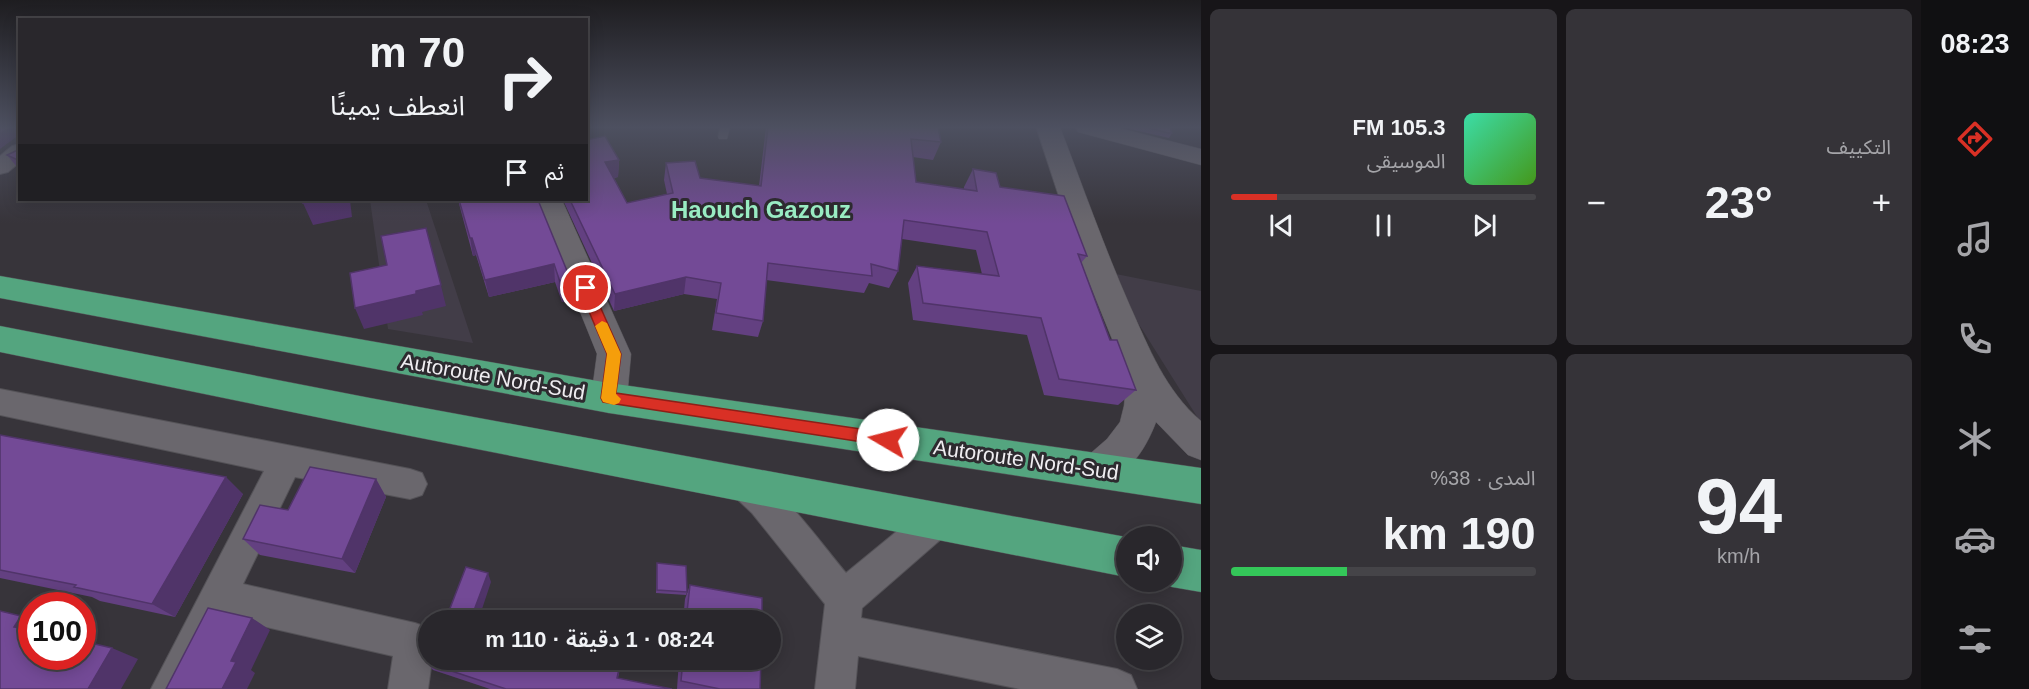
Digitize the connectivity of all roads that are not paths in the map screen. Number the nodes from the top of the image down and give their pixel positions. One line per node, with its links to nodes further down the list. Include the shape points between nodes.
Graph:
1 (1059, 159): 5 (street, via 1093,255)
2 (548, 201): 6 (street, via 614,354)
3 (0, 287): 6 (highway, Autoroute Nord-Sud)
4 (0, 339): 12 (highway)
5 (1144, 375): 8 (street, via 1166,408); 10 (street, via 1145,398 1131,439)
6 (609, 398): 10 (highway, Autoroute Nord-Sud)
7 (0, 402): 9 (street)
8 (1201, 444)
9 (286, 461): 11 (street); 18 (street)
10 (1097, 471): 13 (highway, Autoroute Nord-Sud)
11 (410, 484)
12 (747, 486): 14 (highway); 19 (street, via 764,502)
13 (1201, 486)
14 (936, 521): 15 (highway); 19 (street)
15 (1116, 555)
16 (1182, 568): 17 (highway)
17 (1201, 571)
18 (218, 597): 20 (street); 21 (street, via 415,642)
19 (842, 616): 22 (street); 23 (street)
20 (171, 689)
21 (408, 689)
22 (835, 689)
23 (1118, 689)

